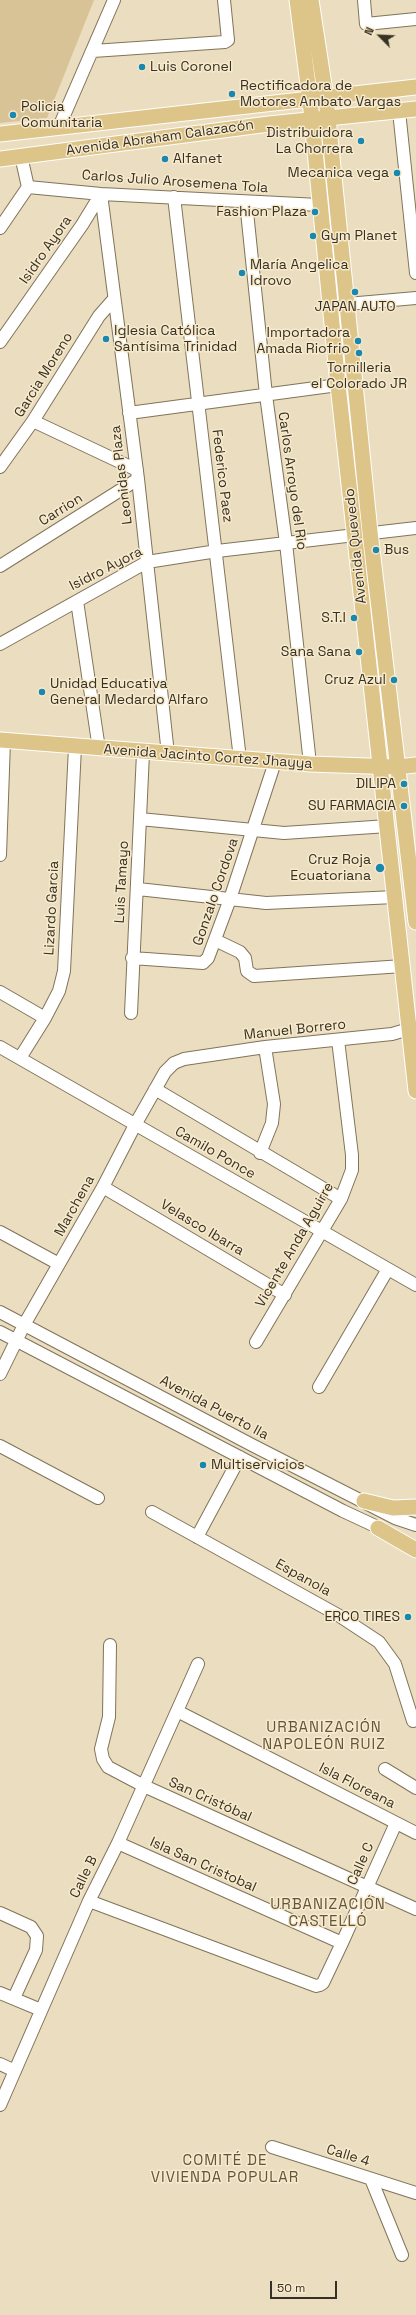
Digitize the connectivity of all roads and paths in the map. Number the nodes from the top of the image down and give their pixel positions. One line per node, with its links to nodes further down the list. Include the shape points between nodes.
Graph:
1 (114, 0): 7 (street)
2 (224, 0): 7 (street, via 228,40 225,42)
3 (297, 0): 10 (main road, Avenida Quevedo)
4 (311, 0): 9 (main road, Avenida Quevedo)
5 (364, 0): 6 (street, via 366,24)
6 (416, 19)
7 (93, 51): 15 (street)
8 (416, 87): 9 (main road, Avenida Abraham Calazacón)
9 (326, 98): 10 (main road, Avenida Abraham Calazacón); 13 (main road, Avenida Quevedo)
10 (310, 100): 14 (main road, Avenida Quevedo); 15 (main road, Avenida Abraham Calazacón)
11 (416, 109): 12 (main road, Avenida Abraham Calazacón)
12 (399, 111): 13 (main road, Avenida Abraham Calazacón); 25 (street)
13 (328, 118): 14 (main road, Avenida Abraham Calazacón); 28 (main road, Avenida Quevedo)
14 (311, 119): 17 (main road, Avenida Abraham Calazacón); 23 (main road, Avenida Quevedo)
15 (59, 127): 16 (main road, Avenida Abraham Calazacón)
16 (0, 134)
17 (21, 156): 18 (main road, Avenida Abraham Calazacón); 19 (street)
18 (0, 159)
19 (28, 187): 20 (street, Carlos Julio Arosemena Tola); 24 (street)
20 (101, 194): 21 (street, Carlos Julio Arosemena Tola); 27 (street, Leonidas Plaza); 29 (street, Isidro Ayora)
21 (174, 197): 22 (street, Carlos Julio Arosemena Tola); 32 (street, Federico Paez)
22 (246, 202): 23 (street, Carlos Julio Arosemena Tola); 31 (street, Carlos Arroyo del Rio)
23 (319, 205): 30 (main road, Avenida Quevedo)
24 (0, 228)
25 (416, 273)
26 (416, 298): 28 (street)
27 (114, 299): 33 (street, Leonidas Plaza); 34 (street, Garcia Moreno, via 99,316)
28 (347, 304): 38 (main road, Avenida Quevedo)
29 (0, 342)
30 (338, 385): 31 (street); 39 (main road, Avenida Quevedo)
31 (266, 395): 32 (street); 40 (street, Carlos Arroyo del Rio)
32 (198, 404): 33 (street); 41 (street, Federico Paez)
33 (129, 413): 36 (street, Leonidas Plaza)
34 (33, 421): 35 (street, Garcia Moreno); 36 (street)
35 (0, 467)
36 (137, 475): 42 (street, Leonidas Plaza); 43 (street, Carrion)
37 (416, 528): 38 (street, Isidro Ayora)
38 (370, 532): 39 (street, Isidro Ayora); 56 (main road, Avenida Quevedo)
39 (355, 534): 40 (street, Isidro Ayora); 55 (main road, Avenida Quevedo)
40 (286, 543): 41 (street, Isidro Ayora); 53 (street, Carlos Arroyo del Rio)
41 (217, 551): 42 (street, Isidro Ayora); 51 (street, Federico Paez)
42 (147, 562): 44 (street, Isidro Ayora); 50 (street, Leonidas Plaza)
43 (0, 566)
44 (77, 601): 45 (street, Isidro Ayora); 48 (street)
45 (0, 644)
46 (2, 741): 47 (main road, Avenida Jacinto Cortez Jhayya); 60 (street)
47 (75, 747): 48 (main road, Avenida Jacinto Cortez Jhayya); 70 (street, Lizardo Garcia, via 64,971 59,991)
48 (100, 749): 49 (main road, Avenida Jacinto Cortez Jhayya)
49 (142, 752): 50 (main road, Avenida Jacinto Cortez Jhayya); 57 (street, Luis Tamayo)
50 (168, 754): 51 (main road, Avenida Jacinto Cortez Jhayya)
51 (240, 759): 52 (main road, Avenida Jacinto Cortez Jhayya)
52 (275, 762): 53 (main road, Avenida Jacinto Cortez Jhayya); 59 (street, Gonzalo Cordova)
53 (310, 764): 55 (main road, Avenida Jacinto Cortez Jhayya)
54 (416, 765): 56 (main road, Avenida Jacinto Cortez Jhayya)
55 (381, 766): 56 (main road, Avenida Jacinto Cortez Jhayya); 58 (main road, Avenida Quevedo)
56 (397, 766): 64 (main road, Avenida Quevedo)
57 (140, 820): 59 (street); 61 (street, Luis Tamayo)
58 (388, 826): 59 (street, via 284,833); 62 (main road, Avenida Quevedo)
59 (254, 829): 63 (street, Gonzalo Cordova)
60 (0, 855)
61 (138, 889): 63 (street); 66 (street, Luis Tamayo)
62 (395, 897): 63 (street, via 266,903); 67 (main road, Avenida Quevedo)
63 (230, 899): 65 (street, Gonzalo Cordova)
64 (416, 922)
65 (215, 940): 66 (street, Gonzalo Cordova, via 208,958 203,963); 67 (street, via 244,954 247,971 254,976)
66 (132, 958): 69 (street, Luis Tamayo)
67 (404, 966): 71 (main road, Avenida Quevedo)
68 (0, 992): 70 (street)
69 (131, 1013)
70 (45, 1018): 75 (street, Lizardo Garcia)
71 (409, 1029): 72 (street, Manuel Borrero, via 392,1034); 78 (main road, Avenida Quevedo)
72 (338, 1040): 74 (street, Manuel Borrero); 82 (street, Vicente Anda Aguirre, via 352,1154 352,1170)
73 (0, 1047): 75 (street, Camilo Ponce)
74 (265, 1047): 76 (street, Manuel Borrero); 80 (street, via 274,1104 272,1123)
75 (20, 1058): 79 (street, Camilo Ponce)
76 (184, 1059): 77 (street, Marchena, via 174,1063 165,1072)
77 (155, 1089): 79 (street, Marchena); 80 (street)
78 (416, 1091)
79 (135, 1125): 81 (street, Marchena); 84 (street, Camilo Ponce)
80 (260, 1153): 82 (street)
81 (103, 1188): 85 (street, Marchena); 88 (street, Velasco Ibarra)
82 (341, 1199): 84 (street, Vicente Anda Aguirre)
83 (0, 1232): 85 (street)
84 (322, 1232): 86 (street, Camilo Ponce); 88 (street, Vicente Anda Aguirre)
85 (59, 1264): 90 (street, Marchena)
86 (388, 1269): 87 (street, Camilo Ponce); 95 (street)
87 (416, 1285)
88 (285, 1295): 93 (street, Vicente Anda Aguirre)
89 (0, 1312): 90 (street, Avenida Puerto Ila)
90 (24, 1325): 92 (street, Marchena); 99 (street, Avenida Puerto Ila)
91 (0, 1332): 92 (street)
92 (17, 1341): 94 (street, Marchena); 97 (street)
93 (256, 1342)
94 (0, 1374)
95 (319, 1387)
96 (0, 1446): 98 (street)
97 (240, 1457): 103 (street); 104 (street)
98 (98, 1498)
99 (364, 1501): 100 (main road, via 393,1508); 102 (street, Avenida Puerto Ila, via 395,1518)
100 (416, 1508)
101 (152, 1512): 104 (street, Espanola)
102 (416, 1525)
103 (378, 1528): 105 (street); 106 (main road)
104 (197, 1537): 110 (street, Espanola, via 338,1615 379,1642 395,1664)
105 (416, 1542)
106 (416, 1550)
107 (110, 1645): 112 (street, San Cristóbal, via 109,1717 101,1750 103,1759 108,1767)
108 (198, 1664): 109 (street, Calle B)
109 (177, 1710): 112 (street, Calle B); 114 (street, Isla Floreana)
110 (413, 1720)
111 (385, 1769): 113 (street)
112 (144, 1786): 116 (street, Calle B); 117 (street, San Cristóbal)
113 (416, 1788)
114 (396, 1823): 115 (street, Isla Floreana); 117 (street, Calle C)
115 (416, 1833)
116 (118, 1843): 118 (street, Calle B); 121 (street, Isla San Cristobal)
117 (368, 1888): 119 (street, San Cristóbal); 121 (street, Calle C)
118 (89, 1901): 121 (street, Calle C, via 316,1986 323,1983); 124 (street, Calle B)
119 (416, 1909)
120 (0, 1913): 123 (street, via 31,1927 37,1936 36,1950)
121 (342, 1943)
122 (0, 1993): 123 (street)
123 (14, 1998): 124 (street)
124 (41, 2010): 126 (street, Calle B)
125 (0, 2064): 126 (street)
126 (15, 2071): 127 (street, Calle B)
127 (0, 2106)
128 (272, 2147): 129 (street, Calle 4)
129 (371, 2179): 130 (street, Calle 4); 131 (street)
130 (416, 2193)
131 (402, 2255)

